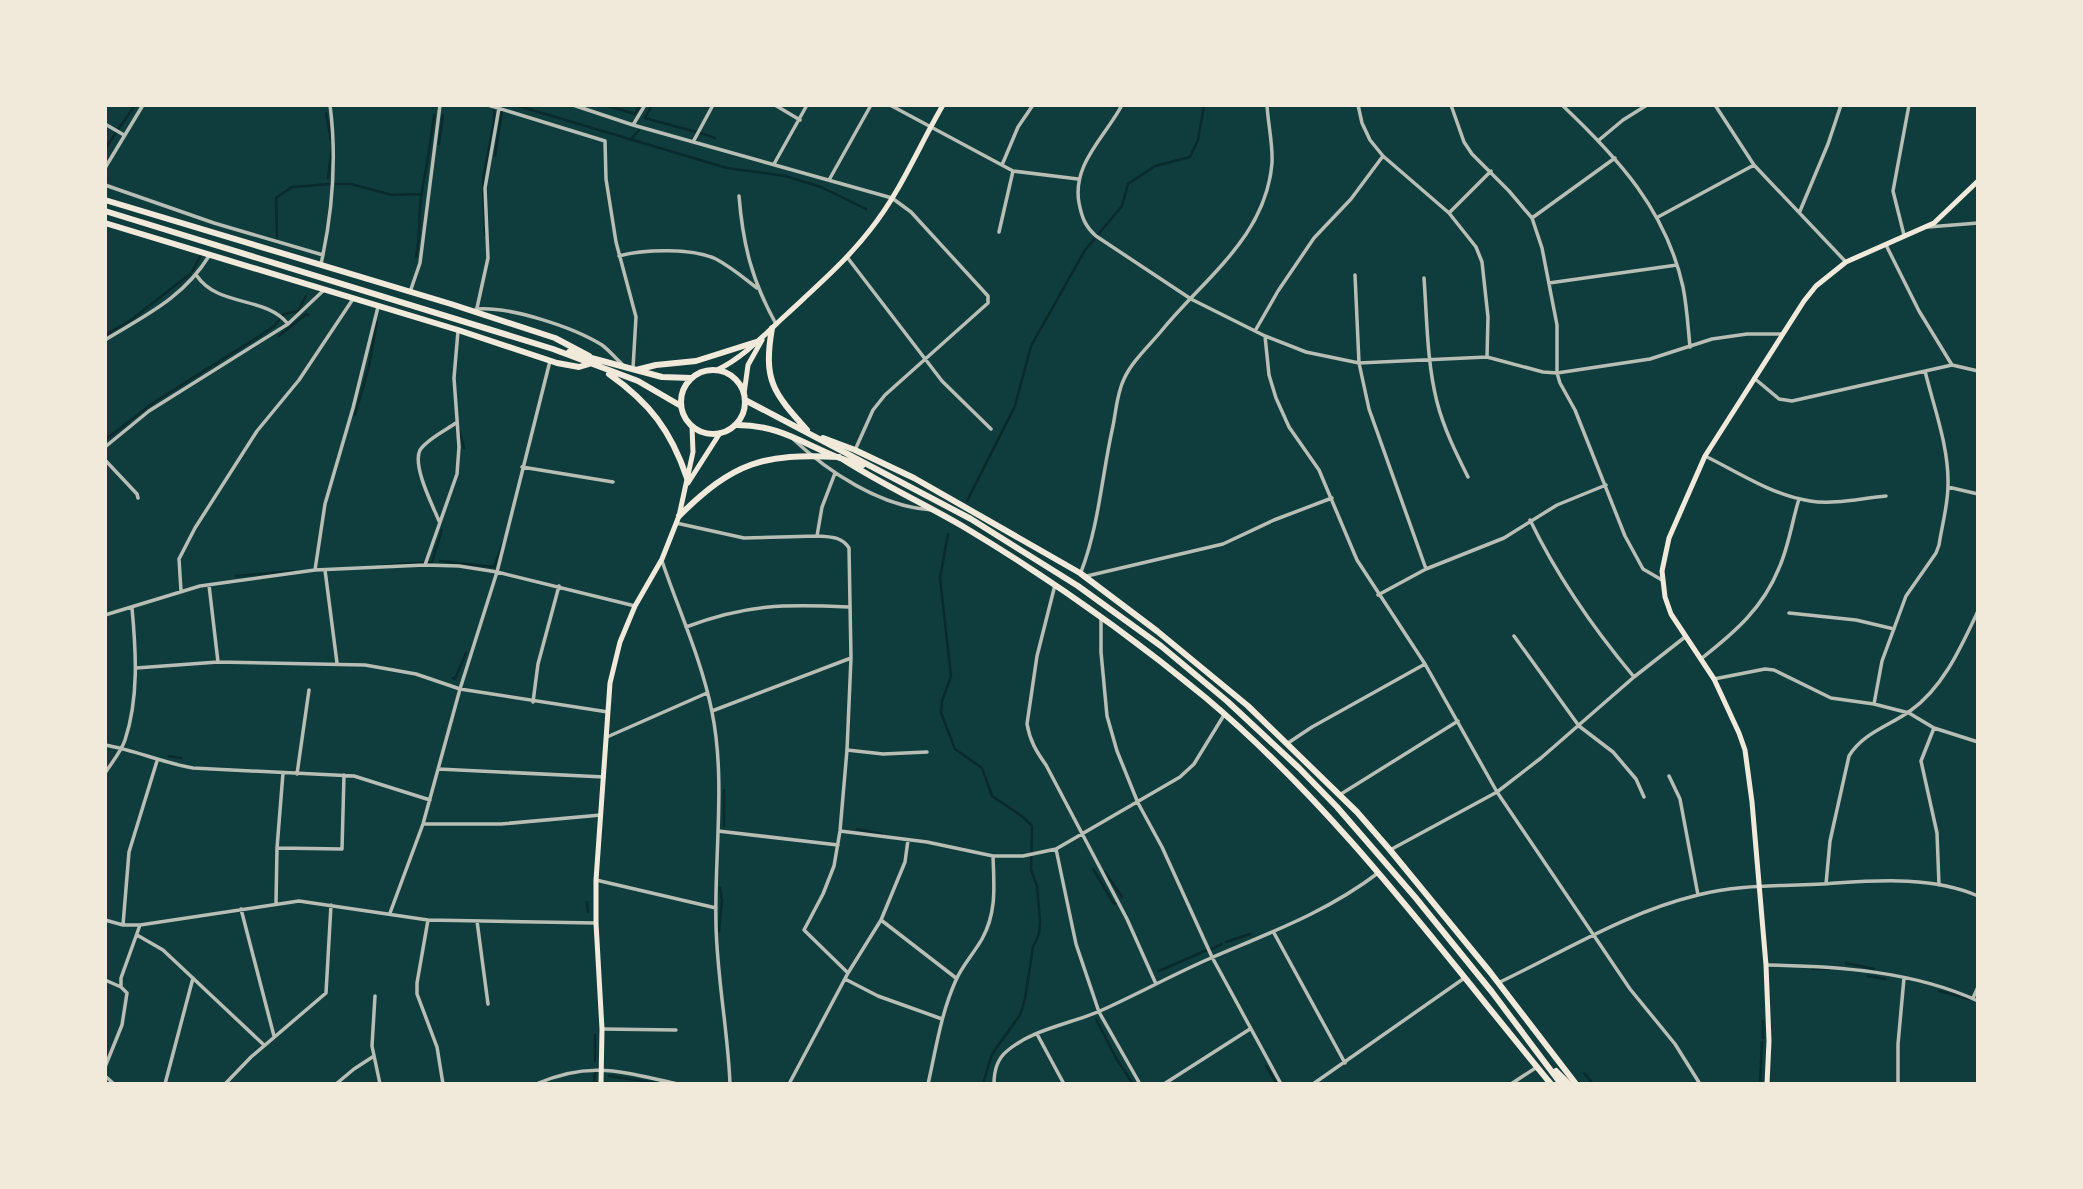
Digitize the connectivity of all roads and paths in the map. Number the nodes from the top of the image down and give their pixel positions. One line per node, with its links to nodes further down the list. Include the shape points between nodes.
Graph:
1 (142, 105): 28 (street)
2 (330, 105): 57 (street, via 334,172)
3 (440, 105): 70 (street, via 420,263)
4 (488, 105): 23 (street)
5 (645, 105): 26 (street)
6 (713, 105): 30 (street)
7 (775, 105): 24 (street)
8 (807, 105): 24 (street)
9 (871, 105): 40 (street)
10 (890, 105): 27 (street)
11 (943, 105): 27 (main road)
12 (1033, 105): 35 (street)
13 (1122, 105): 39 (street)
14 (1267, 105): 72 (street, via 1272,159 1260,211 1248,234)
15 (1358, 105): 31 (street, via 1370,140)
16 (1451, 105): 38 (street, via 1464,142)
17 (1562, 105): 29 (street)
18 (1647, 105): 29 (street)
19 (1715, 105): 34 (street)
20 (1840, 105): 47 (street)
21 (1909, 105): 55 (street, via 1893,191)
22 (577, 106): 26 (street)
23 (499, 108): 59 (street, via 605,141 606,179); 74 (street, via 485,188 488,258)
24 (800, 120): 33 (street)
25 (105, 124): 28 (street)
26 (633, 125): 30 (street)
27 (931, 127): 35 (street); 44 (main road)
28 (124, 135): 36 (street)
29 (1599, 140): 32 (street)
30 (693, 142): 33 (street)
31 (1383, 156): 48 (street); 79 (street, via 1314,238)
32 (1615, 158): 49 (street); 50 (street)
33 (774, 164): 40 (street)
34 (1754, 165): 47 (street); 49 (street)
35 (1002, 166): 37 (street)
36 (105, 168)
37 (1013, 171): 39 (street); 54 (street)
38 (1490, 171): 48 (street); 50 (street)
39 (1078, 179): 72 (street, via 1077,194 1087,227)
40 (829, 181): 44 (street)
41 (1978, 181): 53 (main road)
42 (105, 186): 57 (street)
43 (739, 196): 68 (street, via 746,254)
44 (892, 198): 60 (main road); 89 (street, via 943,246 989,300)
45 (105, 200): 62 (main road)
46 (105, 211): 88 (main road)
47 (1800, 212): 61 (street)
48 (1449, 213): 86 (street, via 1482,262)
49 (1658, 217): 63 (street)
50 (1532, 218): 67 (street)
51 (105, 223): 58 (main road)
52 (1978, 223): 53 (street)
53 (1927, 228): 55 (main road)
54 (999, 232)
55 (1905, 237): 56 (main road)
56 (1886, 245): 61 (main road); 92 (street)
57 (323, 255): 62 (street)
58 (209, 256): 65 (street); 69 (main road)
59 (619, 256): 68 (street, via 656,251 709,256); 94 (street, via 636,317)
60 (847, 257): 77 (main road); 89 (street)
61 (1846, 262): 80 (main road, via 1816,286)
62 (321, 264): 70 (main road)
63 (1677, 265): 67 (street); 85 (street)
64 (1355, 275): 91 (street)
65 (197, 276): 76 (street, via 207,289 277,312); 83 (street, via 159,308)
66 (1424, 278): 87 (street)
67 (1549, 283): 98 (street, via 1557,325)
68 (757, 288): 77 (street)
69 (324, 290): 71 (main road); 76 (street)
70 (410, 292): 75 (main road)
71 (353, 299): 73 (main road); 145 (street, via 299,380 257,431 195,527 179,559)
72 (1191, 299): 79 (street); 140 (street, via 1124,378)
73 (378, 307): 78 (main road); 137 (street, via 325,504)
74 (477, 308): 75 (street); 94 (street, via 550,322 603,346)
75 (469, 311): 88 (main road, via 555,338)
76 (288, 324): 110 (street, via 149,411)
77 (774, 326): 82 (main road); 109 (main road, via 768,357 771,383 782,403)
78 (458, 330): 90 (main road); 103 (street)
79 (1255, 331): 81 (street)
80 (1781, 334): 85 (street, via 1712,339); 100 (main road)
81 (1265, 336): 91 (street, via 1306,352); 127 (street, via 1276,398)
82 (763, 337): 84 (main road); 101 (main road, via 748,365)
83 (105, 340)
84 (756, 342): 94 (main road, via 696,361); 95 (main road)
85 (1690, 347): 98 (street, via 1650,359)
86 (1487, 358): 87 (street); 98 (street)
87 (1430, 359): 91 (street); 119 (street, via 1437,401)
88 (589, 360): 90 (main road, via 574,366); 93 (main road); 94 (main road)
89 (926, 360): 106 (street); 111 (street, via 879,402)
90 (550, 361): 117 (street)
91 (1359, 363): 136 (street, via 1369,409)
92 (1952, 365): 96 (street); 97 (street)
93 (602, 369): 102 (main road, via 638,381); 121 (main road, via 652,411 674,444)
94 (631, 369): 99 (main road)
95 (717, 370): 99 (main road); 101 (main road, via 731,375)
96 (1924, 371): 100 (street, via 1792,401 1779,399); 123 (street, via 1943,442)
97 (1978, 371)
98 (1557, 373): 122 (street)
99 (691, 378): 102 (main road, via 683,389)
100 (1754, 378): 113 (main road)
101 (745, 397): 104 (main road); 109 (main road)
102 (681, 406): 105 (main road)
103 (456, 423): 132 (street, via 457,474); 132 (street, via 420,451 427,492)
104 (736, 425): 107 (main road); 108 (main road)
105 (692, 427): 108 (main road); 121 (main road, via 693,452)
106 (991, 429)
107 (785, 432): 112 (street); 114 (main road)
108 (720, 433): 121 (main road)
109 (811, 434): 111 (main road); 116 (main road)
110 (105, 447)
111 (855, 450): 140 (main road, via 977,512)
112 (810, 456): 114 (main road); 118 (street); 130 (main road, via 747,465 699,496)
113 (1705, 456): 128 (street); 141 (main road, via 1669,538)
114 (839, 457): 116 (main road); 129 (main road)
115 (105, 460): 126 (street)
116 (865, 465): 258 (main road, via 971,519 1078,586 1227,701 1345,816)
117 (522, 467): 120 (street); 139 (street)
118 (835, 473): 129 (street, via 893,503); 133 (street)
119 (1468, 477)
120 (613, 482)
121 (686, 482): 130 (main road)
122 (1606, 485): 131 (street); 141 (street, via 1638,562)
123 (1948, 487): 124 (street); 155 (street, via 1936,553 1906,596)
124 (1978, 494)
125 (1886, 496): 128 (street, via 1813,502)
126 (138, 498)
127 (1332, 498): 140 (street, via 1223,544); 146 (street, via 1357,560)
128 (1798, 499): 159 (street, via 1779,569 1753,614)
129 (933, 510): 143 (main road)
130 (677, 519): 133 (street, via 744,538); 134 (main road)
131 (1530, 520): 136 (street, via 1504,538); 164 (street, via 1577,604)
132 (440, 523): 135 (street)
133 (817, 536): 148 (street, via 838,538 849,548)
134 (662, 559): 147 (main road); 154 (street)
135 (425, 565): 138 (street); 139 (street)
136 (1426, 569): 146 (street)
137 (315, 570): 138 (street); 142 (street)
138 (326, 570): 161 (street)
139 (497, 572): 144 (street); 166 (street)
140 (1083, 575): 180 (main road)
141 (1662, 579): 157 (main road, via 1671,614)
142 (209, 585): 145 (street); 160 (street)
143 (1055, 585): 153 (main road); 202 (street, via 1037,656 1027,724 1033,747)
144 (559, 586): 147 (street); 169 (street)
145 (181, 591): 149 (street)
146 (1378, 595): 162 (street)
147 (635, 606): 172 (main road, via 620,642)
148 (849, 607): 154 (street, via 755,607); 158 (street)
149 (132, 608): 152 (street); 163 (street)
150 (1978, 611): 173 (street, via 1938,684)
151 (1789, 613): 155 (street)
152 (105, 615)
153 (1101, 619): 174 (main road); 197 (street, via 1107,716)
154 (686, 627): 168 (street)
155 (1894, 629): 170 (street)
156 (1514, 636): 176 (street)
157 (1686, 637): 159 (main road); 164 (street)
158 (851, 658): 171 (street); 183 (street)
159 (1702, 658): 165 (main road)
160 (218, 662): 161 (street); 163 (street)
161 (337, 663): 166 (street, via 416,674)
162 (1425, 664): 175 (street); 180 (street)
163 (135, 668): 182 (street)
164 (1634, 677): 176 (street)
165 (1714, 679): 170 (street, via 1774,670 1831,698); 213 (main road, via 1745,750)
166 (460, 689): 169 (street); 186 (street)
167 (309, 690): 189 (street)
168 (707, 693): 171 (street); 178 (street)
169 (533, 702): 172 (street)
170 (1874, 704): 173 (street)
171 (712, 711): 200 (street)
172 (608, 712): 178 (main road)
173 (1909, 713): 177 (street); 211 (street, via 1886,724 1849,756)
174 (1224, 715): 197 (street, via 1194,764); 209 (main road, via 1311,797)
175 (1458, 721): 193 (street); 194 (street)
176 (1579, 726): 193 (street); 195 (street, via 1613,752 1636,779)
177 (1934, 728): 179 (street); 212 (street, via 1921,761 1937,833)
178 (607, 737): 192 (main road)
179 (1978, 742)
180 (1288, 743): 194 (main road)
181 (105, 745): 182 (street)
182 (121, 748): 185 (street); 187 (street)
183 (847, 750): 184 (street); 201 (street)
184 (927, 752)
185 (157, 760): 188 (street, via 193,768); 226 (street, via 128,852)
186 (438, 769): 192 (street); 196 (street)
187 (105, 773)
188 (283, 773): 189 (street); 205 (street)
189 (297, 774): 190 (street)
190 (344, 775): 196 (street); 205 (street, via 342,849)
191 (1669, 776): 214 (street, via 1680,799)
192 (604, 777): 198 (main road)
193 (1497, 792): 207 (street); 230 (street)
194 (1339, 796): 207 (main road)
195 (1644, 797)
196 (430, 800): 199 (street)
197 (1138, 803): 202 (street); 231 (street)
198 (601, 815): 199 (street, via 501,824); 210 (main road)
199 (423, 824): 220 (street)
200 (718, 831): 204 (street); 218 (street)
201 (840, 831): 203 (street); 204 (street)
202 (1081, 833): 206 (street); 241 (street)
203 (908, 840): 208 (street); 223 (street, via 905,862)
204 (838, 845): 233 (street, via 823,894 804,930)
205 (277, 848): 216 (street)
206 (1056, 849): 208 (street); 248 (street, via 1076,944)
207 (1390, 850): 240 (main road)
208 (993, 856): 235 (street, via 991,919)
209 (1380, 872): 228 (street, via 1336,902); 236 (main road)
210 (596, 880): 218 (street); 225 (main road)
211 (1826, 884): 212 (street); 213 (street)
212 (1938, 885): 215 (street)
213 (1758, 886): 214 (street); 232 (main road)
214 (1698, 895): 230 (street)
215 (1978, 896)
216 (276, 904): 217 (street); 219 (street)
217 (331, 904): 220 (street); 254 (street, via 326,993)
218 (716, 908): 272 (street)
219 (241, 909): 227 (street); 254 (street)
220 (390, 913): 222 (street)
221 (105, 920): 226 (street)
222 (428, 920): 224 (street); 268 (street, via 417,994 437,1047)
223 (881, 920): 233 (street); 235 (street)
224 (477, 921): 225 (street); 247 (street)
225 (596, 923): 250 (main road)
226 (124, 925): 227 (street)
227 (140, 925): 229 (street)
228 (1274, 933): 231 (street); 257 (street)
229 (137, 935): 234 (street, via 163,950); 242 (street)
230 (1594, 936): 240 (street); 286 (street)
231 (1212, 957): 241 (street); 251 (street)
232 (1766, 965): 237 (street, via 1821,966); 287 (main road)
233 (848, 972): 238 (street)
234 (193, 978): 255 (street); 264 (street)
235 (956, 978): 249 (street)
236 (1465, 978): 257 (street); 260 (main road)
237 (1904, 978): 245 (street); 288 (street)
238 (845, 979): 249 (street); 273 (street)
239 (105, 980): 242 (street)
240 (1498, 983): 285 (main road)
241 (1156, 984): 248 (street)
242 (121, 987): 259 (street, via 127,1001)
243 (1978, 987): 245 (street)
244 (374, 996): 256 (street)
245 (1973, 998): 246 (street)
246 (1978, 1001)
247 (488, 1004)
248 (1099, 1012): 253 (street); 277 (street)
249 (942, 1019): 274 (street)
250 (601, 1028): 252 (street); 261 (main road)
251 (1250, 1029): 278 (street); 279 (street)
252 (676, 1030)
253 (1037, 1034): 275 (street, via 1006,1052 994,1073); 276 (street)
254 (274, 1036): 255 (street)
255 (264, 1045): 265 (street)
256 (374, 1055): 266 (street); 267 (street)
257 (1345, 1063): 280 (street)
258 (1547, 1063): 283 (main road); 284 (main road)
259 (105, 1067)
260 (1536, 1067): 281 (street); 282 (main road)
261 (601, 1069): 269 (street, via 567,1072); 270 (main road); 271 (street)
262 (105, 1076): 263 (street)
263 (114, 1084)
264 (164, 1084)
265 (225, 1084)
266 (336, 1084)
267 (380, 1084)
268 (443, 1084)
269 (536, 1084)
270 (601, 1084)
271 (678, 1084)
272 (730, 1084)
273 (789, 1084)
274 (928, 1084)
275 (994, 1084)
276 (1064, 1084)
277 (1140, 1084)
278 (1164, 1084)
279 (1282, 1084)
280 (1313, 1084)
281 (1511, 1084)
282 (1551, 1084)
283 (1561, 1084)
284 (1569, 1084)
285 (1576, 1084)
286 (1700, 1084)
287 (1767, 1084)
288 (1898, 1084)

